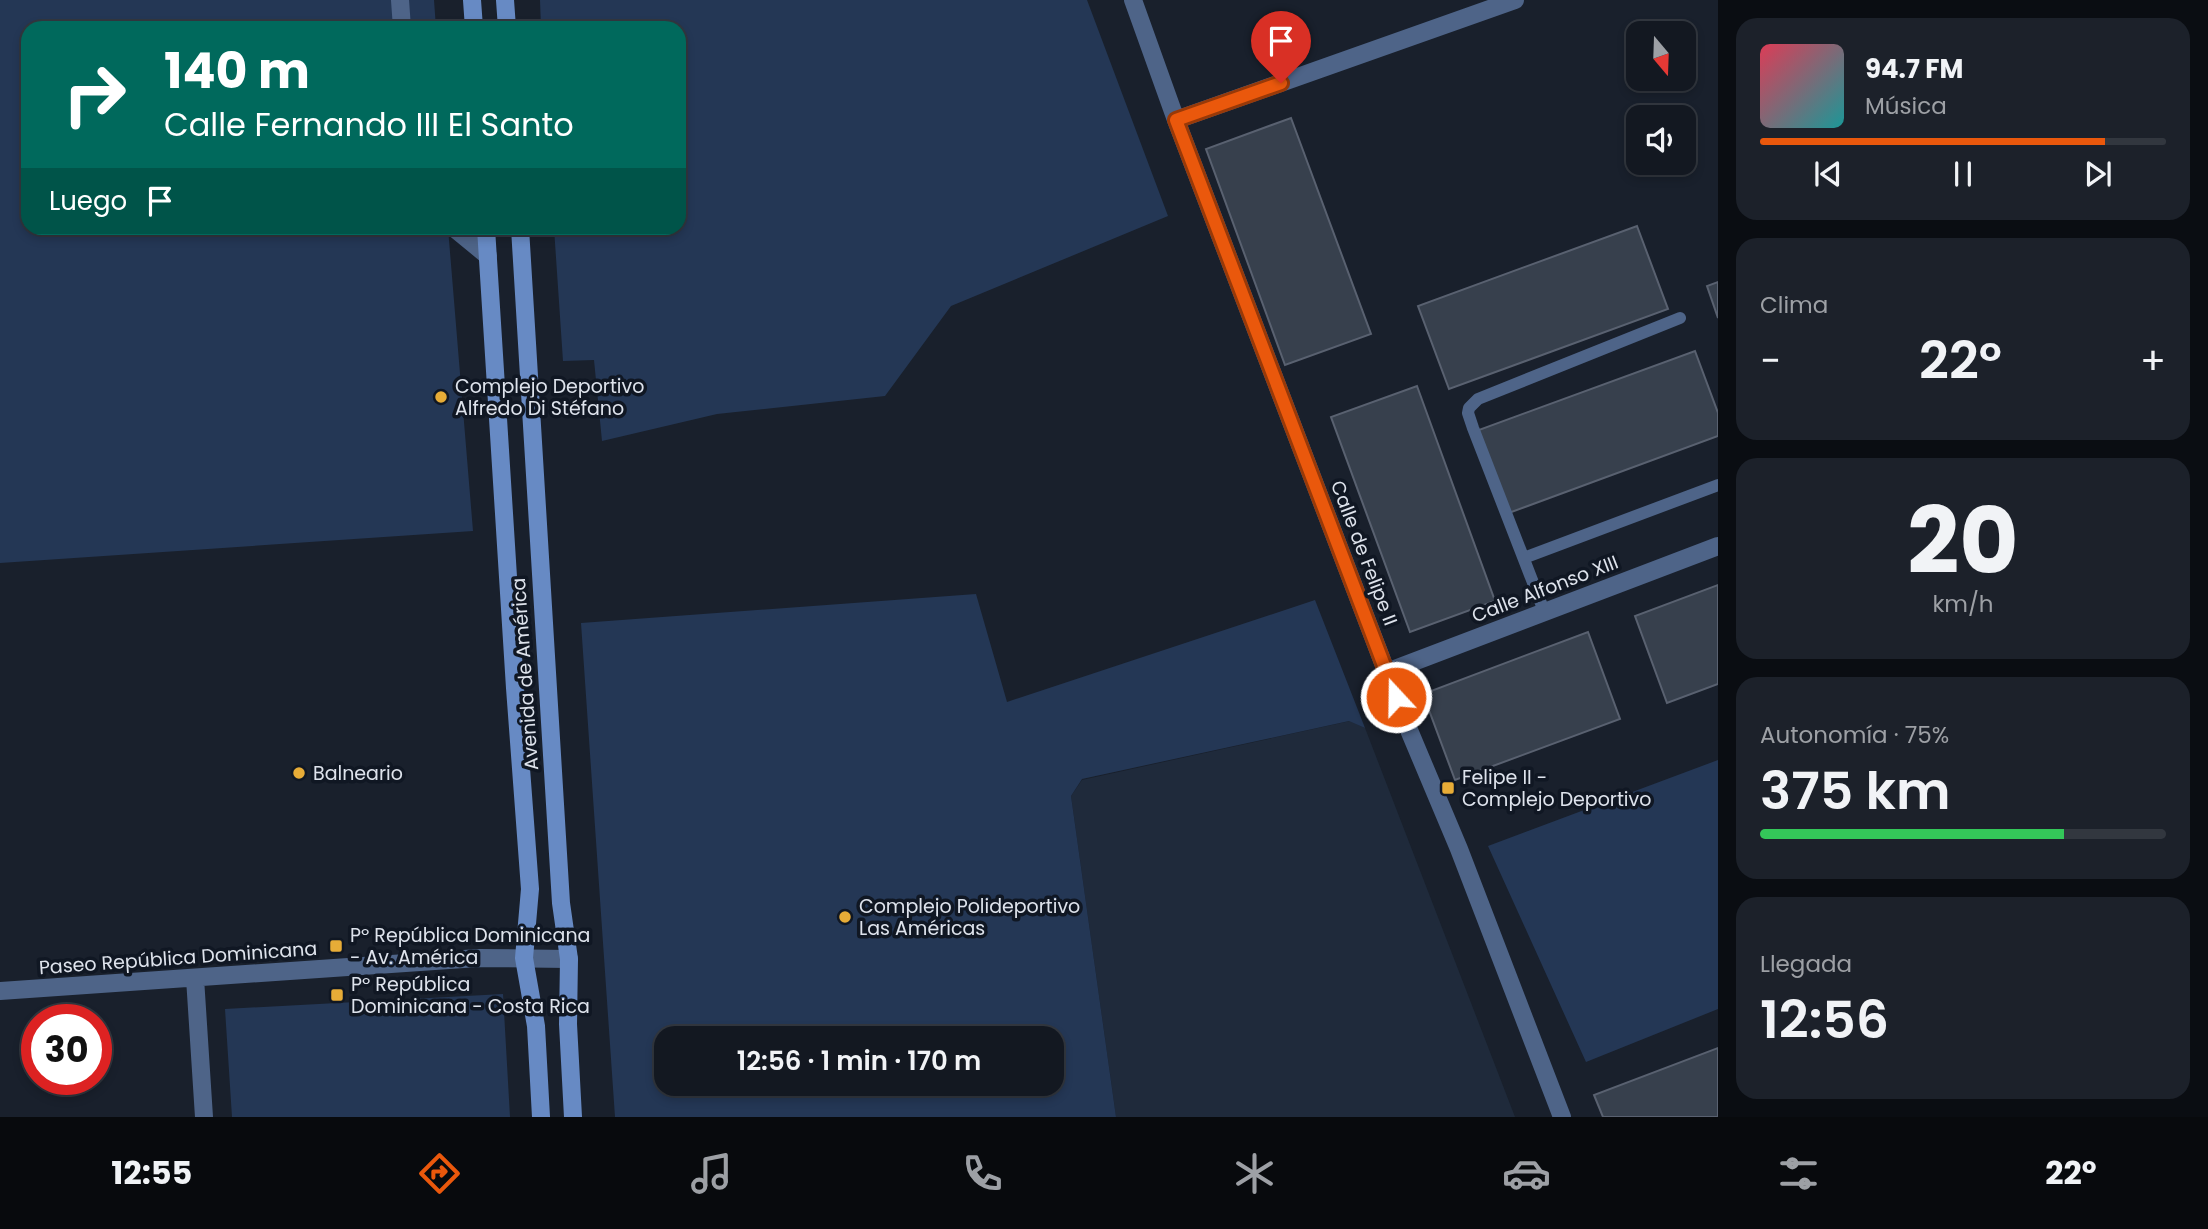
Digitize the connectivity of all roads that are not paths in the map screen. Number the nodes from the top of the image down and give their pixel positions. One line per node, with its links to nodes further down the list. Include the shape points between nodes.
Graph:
1 (400, 0): 6 (street)
2 (472, 0): 7 (main road)
3 (505, 0): 8 (main road)
4 (1133, 0): 9 (street, Calle de Felipe II)
5 (1516, 0): 9 (street)
6 (402, 21)
7 (474, 21)
8 (506, 21)
9 (1176, 120): 19 (street, Calle de Felipe II)
10 (462, 235): 13 (street)
11 (486, 235): 13 (main road, Avenida de América)
12 (520, 235): 21 (main road, Avenida de América, via 561,903)
13 (488, 256): 20 (main road, Avenida de América, via 530,889)
14 (1680, 318): 17 (lane, via 1472,403 1470,420)
15 (1718, 485): 17 (lane)
16 (1718, 546): 18 (street, Calle Alfonso XIII)
17 (1524, 558): 18 (lane)
18 (1544, 611): 19 (street, Calle Alfonso XIII)
19 (1387, 672): 27 (street, Calle de Felipe II)
20 (524, 958): 21 (street, Paseo República Dominicana); 22 (street, Paseo República Dominicana); 25 (main road, Avenida de América, via 536,1026)
21 (569, 959): 26 (main road, Avenida de América)
22 (195, 978): 23 (street, Paseo República Dominicana); 24 (street)
23 (0, 991)
24 (204, 1117)
25 (541, 1117)
26 (573, 1117)
27 (1562, 1117)

